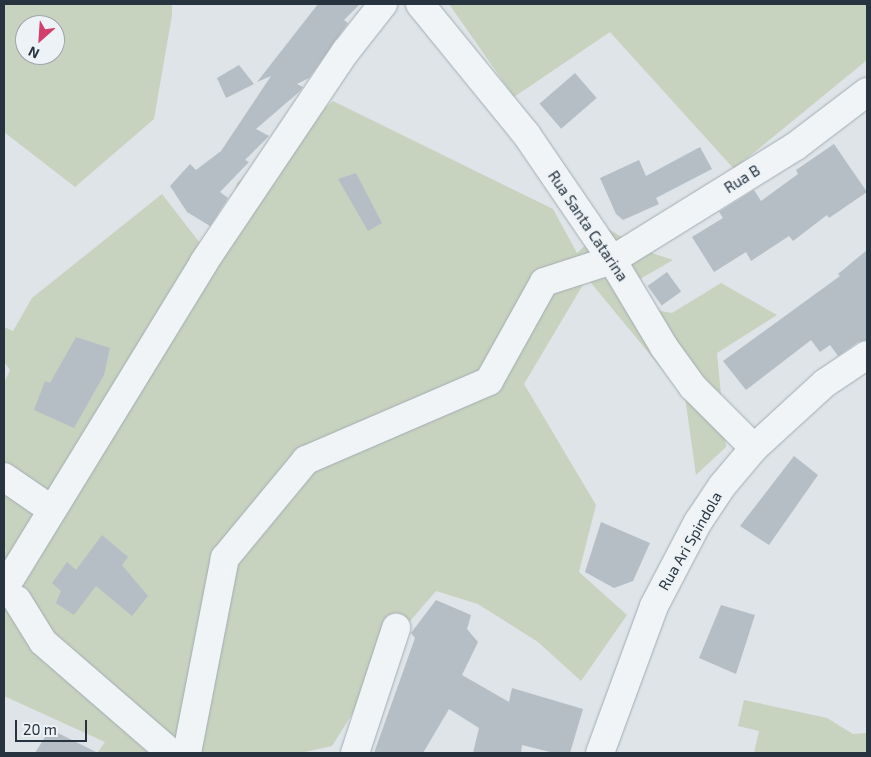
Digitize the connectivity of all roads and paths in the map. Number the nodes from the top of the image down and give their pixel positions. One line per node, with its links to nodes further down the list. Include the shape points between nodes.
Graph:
1 (383, 4): 8 (street, via 346,51 204,262)
2 (420, 4): 4 (street, Rua Santa Catarina, via 526,134)
3 (867, 92): 4 (street, Rua B, via 796,146)
4 (612, 260): 6 (street, Rua Santa Catarina, via 692,387); 12 (street, Rua B, via 544,282 489,381 306,460 225,558)
5 (867, 355): 6 (street, Rua Ari Spindola, via 825,383)
6 (754, 448): 14 (street, Rua Ari Spindola, via 722,486 698,522 654,606)
7 (4, 478): 8 (street)
8 (52, 510): 9 (street)
9 (10, 595): 11 (street, via 43,642)
10 (396, 628): 13 (street)
11 (172, 753)
12 (187, 753)
13 (354, 753)
14 (600, 753)

